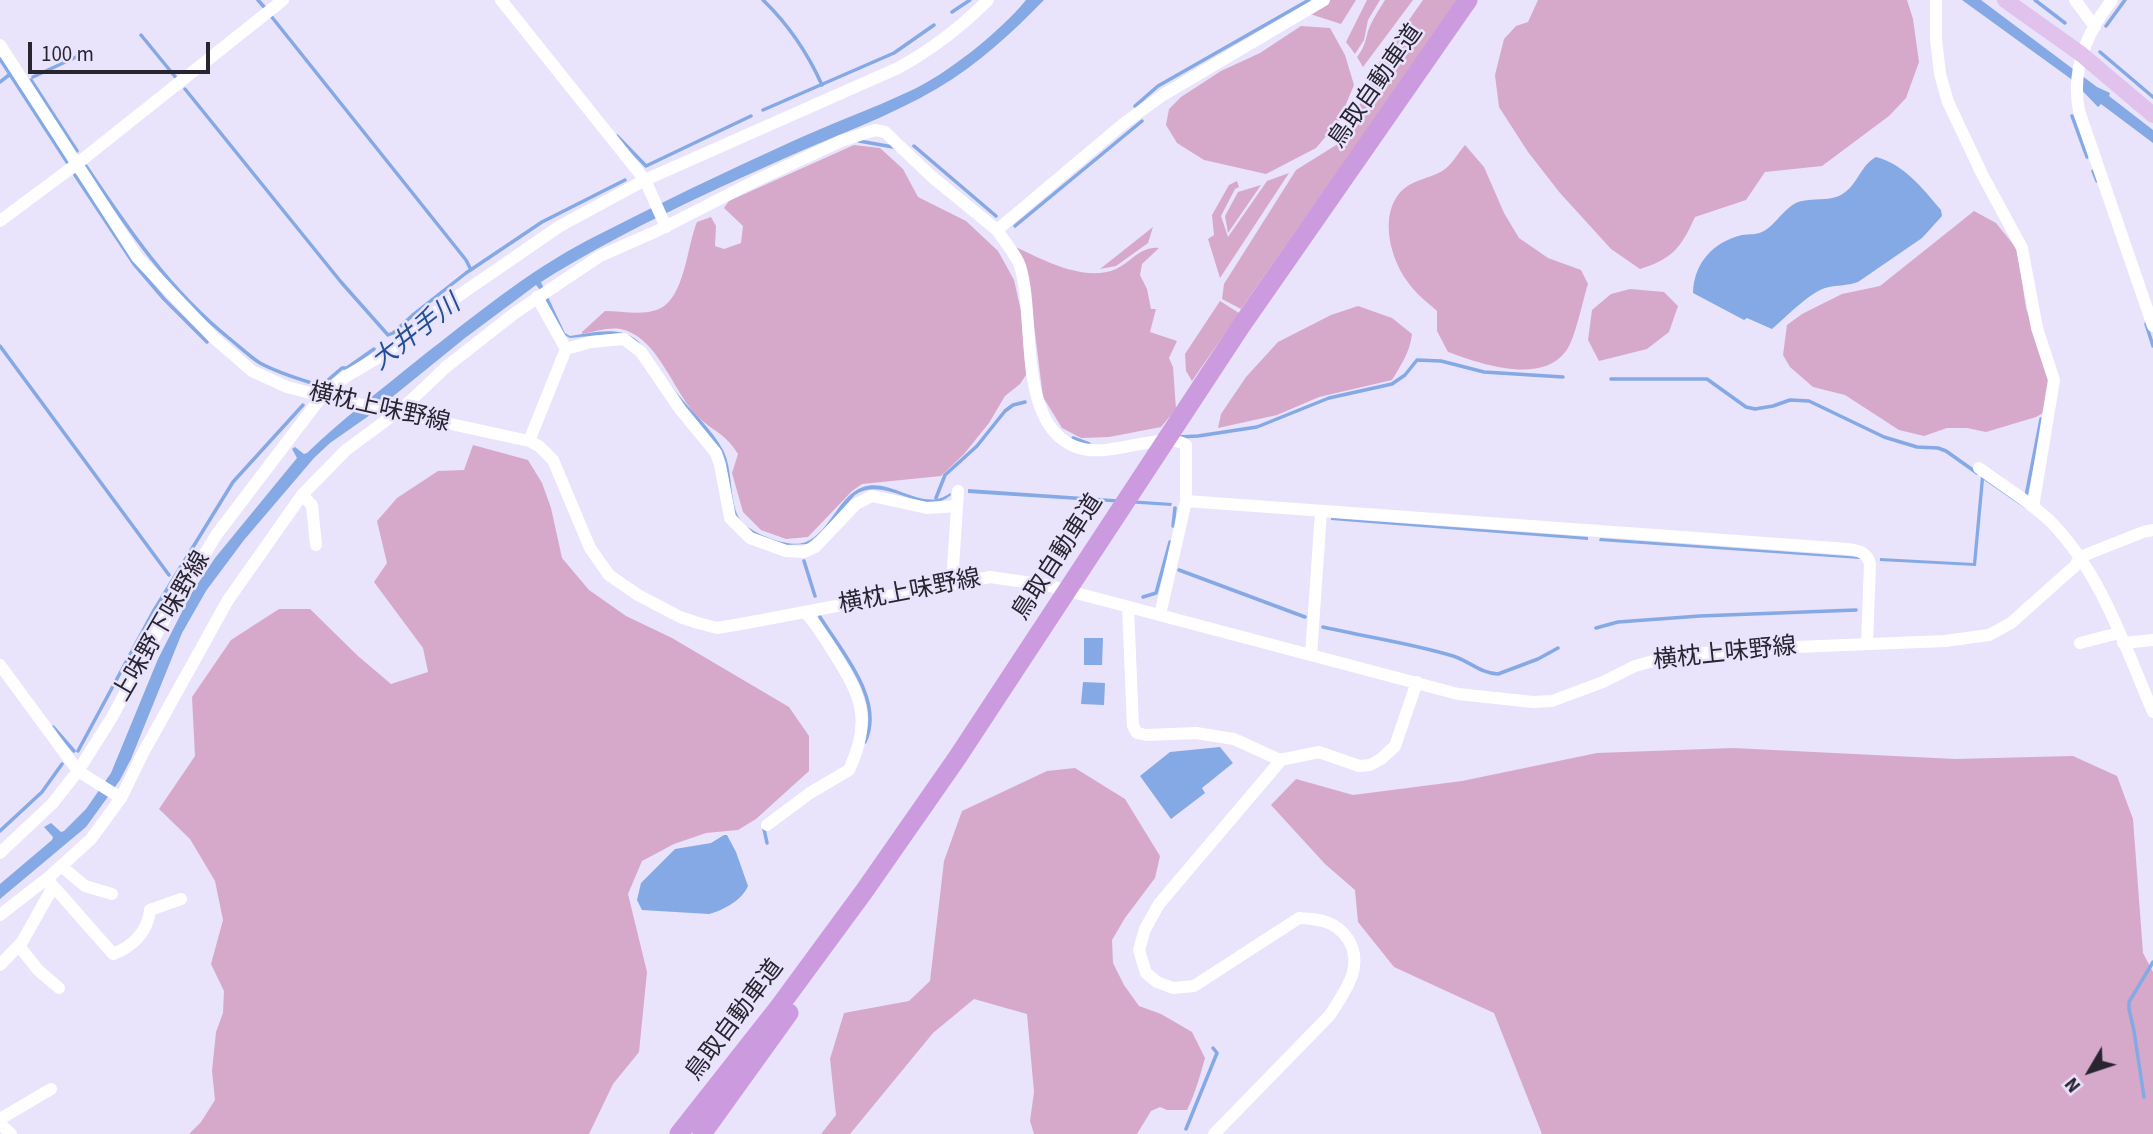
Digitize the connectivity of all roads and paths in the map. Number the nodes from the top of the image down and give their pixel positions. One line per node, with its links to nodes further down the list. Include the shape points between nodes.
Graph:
1 (283, 0): 15 (street)
2 (501, 0): 16 (street)
3 (988, 0): 16 (street, 上味野下味野線, via 937,44 898,68)
4 (1324, 0): 19 (street, via 1163,95)
5 (1468, 0): 23 (highway, 鳥取自動車道, via 1310,224)
6 (1481, 0): 23 (highway, 鳥取自動車道)
7 (1936, 0): 32 (street, via 1940,74 1948,102 2022,248 2037,328 2054,380)
8 (2005, 0): 13 (main road)
9 (2075, 0): 11 (street)
10 (2112, 0): 11 (street)
11 (2095, 27): 13 (street)
12 (0, 45): 15 (street, 横枕上味野線)
13 (2081, 54): 14 (main road); 21 (street, via 2076,93 2079,111)
14 (2153, 115)
15 (78, 163): 17 (street); 24 (street, 横枕上味野線, via 137,257 214,338 252,371)
16 (645, 180): 18 (street); 24 (street, 上味野下味野線, via 560,226)
17 (0, 221)
18 (666, 227): 19 (street, via 820,150 881,130); 20 (street, via 600,256)
19 (997, 230): 30 (street, via 1019,264 1032,376 1044,419 1058,437 1076,447 1101,452 1154,441 1186,444)
20 (537, 297): 22 (street); 25 (street)
21 (2153, 326)
22 (566, 349): 26 (street); 31 (street, via 624,339 641,352 716,453 730,517 750,538 786,551 804,552 815,547 856,504 872,496 927,508)
23 (1205, 390): 50 (highway, 鳥取自動車道)
24 (322, 397): 25 (street, 横枕上味野線); 51 (street, 上味野下味野線, via 217,534)
25 (395, 414): 26 (street, 横枕上味野線); 29 (street, via 346,450)
26 (529, 441): 39 (street, 横枕上味野線, via 553,460 590,548 609,575 638,595 680,617 717,628)
27 (1979, 468): 32 (street)
28 (958, 491): 31 (street)
29 (302, 495): 35 (street, via 312,505); 52 (street, via 228,600)
30 (1186, 501): 33 (street); 40 (street)
31 (957, 506): 37 (street)
32 (2033, 507): 36 (street)
33 (1321, 512): 44 (street, via 1862,552 1871,570); 45 (street)
34 (2153, 530): 36 (street, 横枕上味野線)
35 (316, 545)
36 (2080, 558): 41 (street, via 2097,582); 44 (street, 横枕上味野線, via 2011,623 1989,635)
37 (952, 583): 38 (street, 横枕上味野線, via 990,577 1046,585); 39 (street, 横枕上味野線)
38 (1128, 607): 40 (street, 横枕上味野線); 49 (street, via 1132,726 1137,733 1196,733 1234,739)
39 (806, 612): 53 (street, via 858,693 860,737 849,770)
40 (1160, 615): 45 (street, 横枕上味野線)
41 (2121, 638): 42 (street); 43 (street); 48 (street)
42 (2153, 640)
43 (2080, 643)
44 (1867, 644): 47 (street, 横枕上味野線, via 1671,656 1552,701 1458,694)
45 (1311, 655): 47 (street, 横枕上味野線)
46 (0, 666): 51 (street)
47 (1417, 682): 49 (street, via 1395,746 1381,759 1359,766 1319,752)
48 (2153, 712)
49 (1282, 760): 68 (street, via 1159,904 1144,929 1139,950 1146,973 1172,988 1194,986 1299,918 1319,919 1340,928 1356,954 1353,971 1330,1015)
50 (961, 761): 66 (highway, 鳥取自動車道); 67 (highway, 鳥取自動車道)
51 (78, 771): 52 (street); 54 (street, 上味野下味野線, via 52,804)
52 (121, 798): 55 (street, via 91,839)
53 (766, 825)
54 (0, 853)
55 (61, 866): 56 (street); 57 (street, via 85,886)
56 (50, 883): 58 (street, via 113,954 138,939 150,910); 59 (street); 60 (street)
57 (112, 894)
58 (181, 899)
59 (0, 915)
60 (19, 946): 61 (street); 62 (street)
61 (0, 965)
62 (59, 988)
63 (51, 1088): 64 (street)
64 (0, 1122): 65 (street)
65 (11, 1134)
66 (679, 1134)
67 (702, 1134)
68 (1214, 1134)

